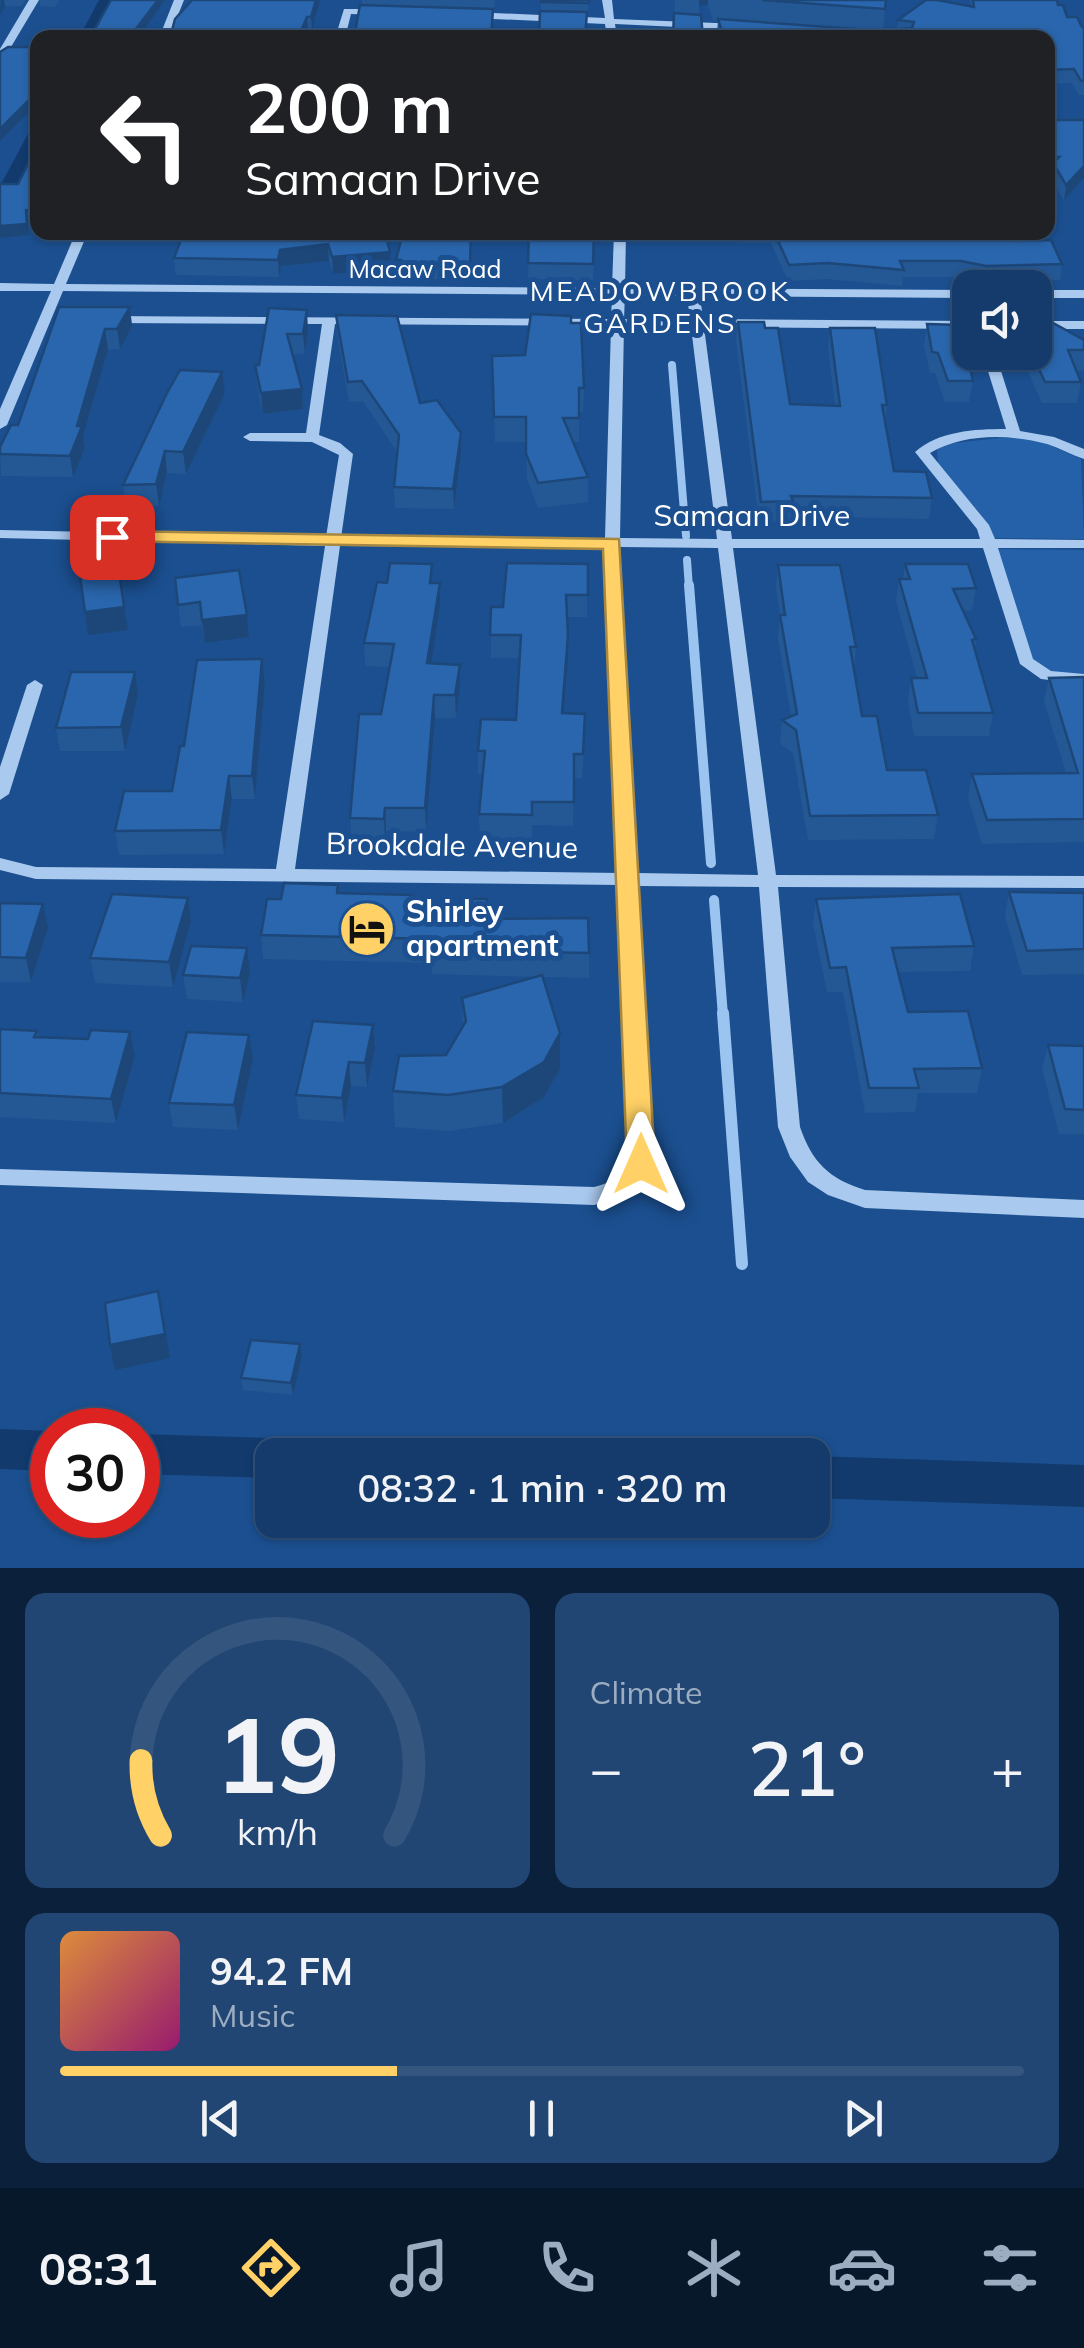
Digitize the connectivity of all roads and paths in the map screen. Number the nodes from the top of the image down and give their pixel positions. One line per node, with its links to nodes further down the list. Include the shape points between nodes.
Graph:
1 (34, 0): 13 (street)
2 (179, 0): 9 (street)
3 (607, 0): 6 (street)
4 (385, 12): 10 (street, via 348,11)
5 (459, 14): 6 (street)
6 (609, 19): 7 (street); 11 (street)
7 (656, 22): 8 (street); 12 (street)
8 (750, 27)
9 (167, 30)
10 (342, 30)
11 (611, 30)
12 (657, 30)
13 (6, 37): 14 (street)
14 (0, 57)
15 (79, 240): 18 (street)
16 (620, 240): 19 (street)
17 (0, 288): 18 (street, Macaw Road)
18 (58, 288): 19 (street, Macaw Road); 24 (street)
19 (618, 293): 20 (street, Macaw Road); 28 (street)
20 (692, 293): 21 (street, Macaw Road); 29 (street)
21 (952, 294)
22 (1052, 294): 23 (street)
23 (1084, 294)
24 (46, 319): 25 (street); 34 (street)
25 (65, 319)
26 (102, 319): 27 (street)
27 (329, 320): 28 (street); 36 (street)
28 (616, 322): 29 (street); 41 (street)
29 (696, 324): 30 (street); 42 (street)
30 (952, 325)
31 (1052, 325): 32 (street)
32 (1084, 325)
33 (994, 370): 35 (street)
34 (0, 424)
35 (1014, 434): 38 (street, via 1072,446); 43 (street, via 958,437 922,452 984,528)
36 (312, 436): 37 (street); 40 (street, via 346,454)
37 (250, 437)
38 (1084, 455)
39 (0, 534): 40 (street, Samaan Drive)
40 (334, 542): 41 (street, Samaan Drive); 49 (street)
41 (612, 543): 42 (street, Samaan Drive); 50 (street)
42 (723, 543): 43 (street, Samaan Drive); 52 (street)
43 (988, 544): 44 (street, Samaan Drive); 45 (street, via 1026,661 1048,676)
44 (1084, 544)
45 (1084, 678)
46 (35, 685): 47 (street)
47 (0, 794)
48 (0, 864): 49 (street, Brookdale Avenue, via 36,874)
49 (285, 873): 50 (street, Brookdale Avenue)
50 (629, 879): 52 (street, Brookdale Avenue); 53 (street, via 643,1140 635,1178 610,1193)
51 (1084, 882): 52 (street, Brookdale Avenue)
52 (768, 883): 54 (street, via 789,1128 812,1176 866,1200)
53 (0, 1177)
54 (1084, 1210)

